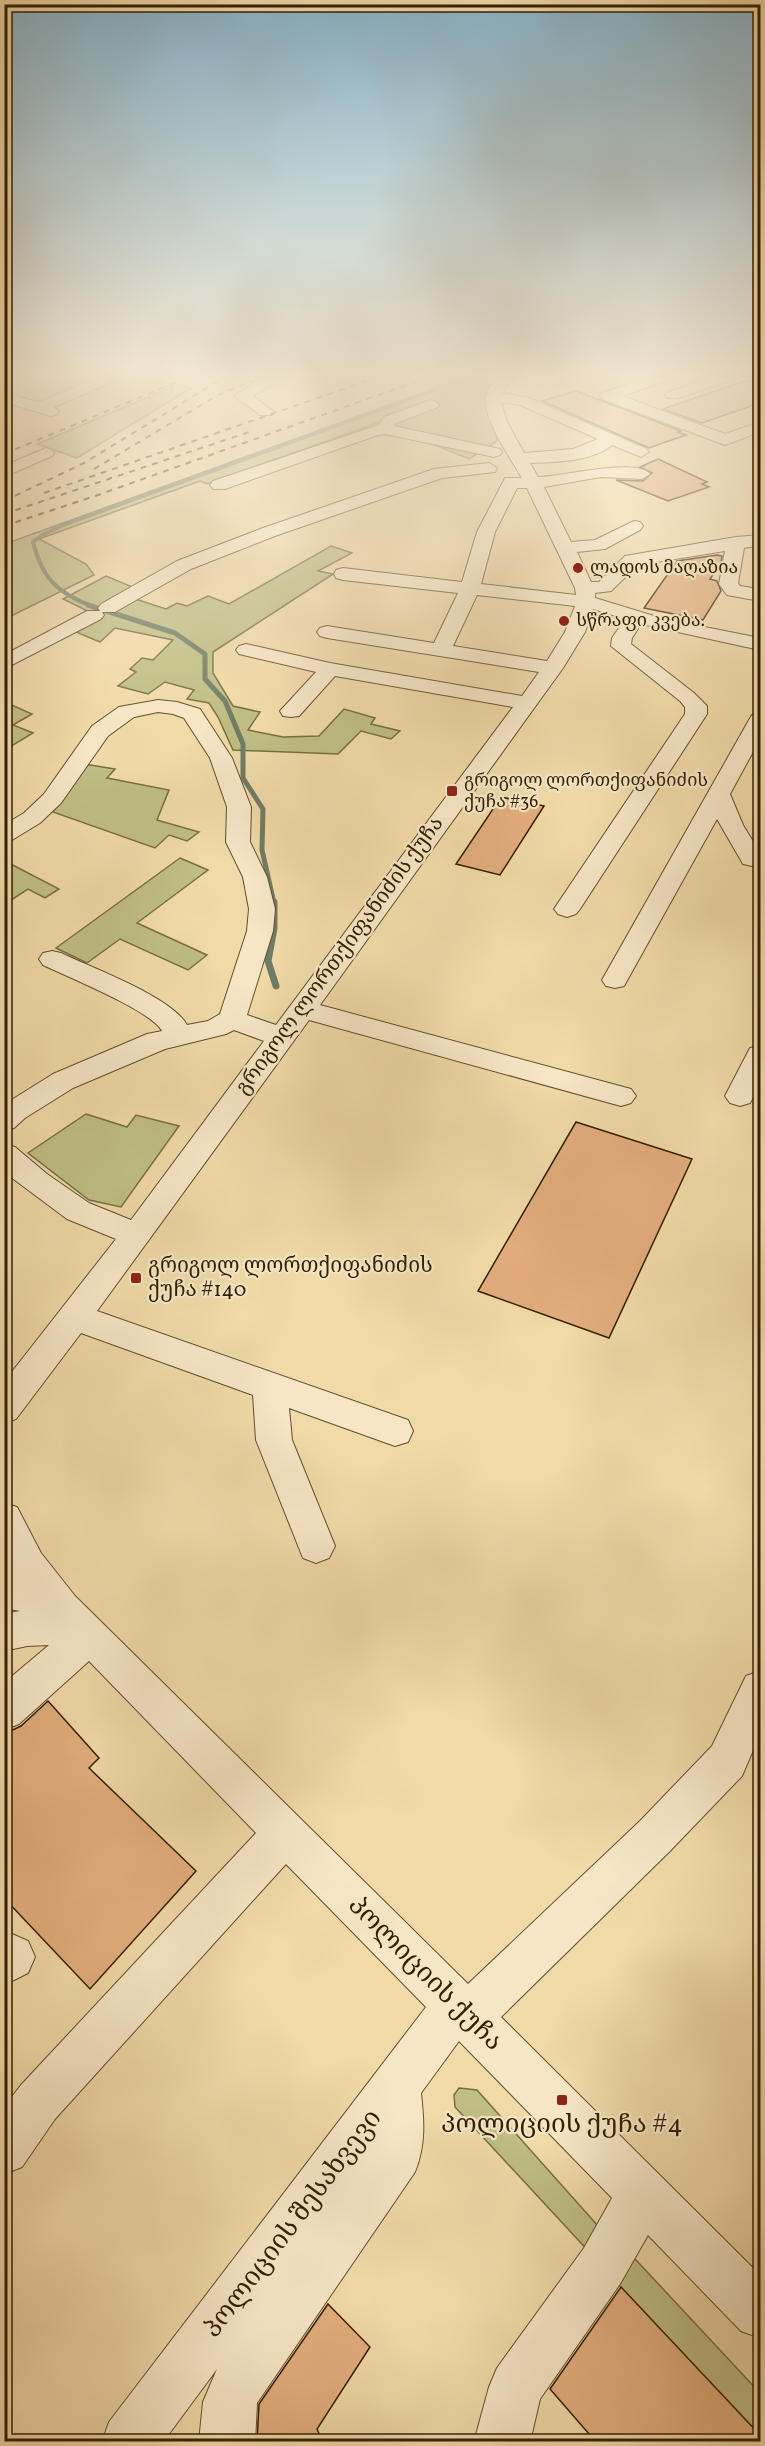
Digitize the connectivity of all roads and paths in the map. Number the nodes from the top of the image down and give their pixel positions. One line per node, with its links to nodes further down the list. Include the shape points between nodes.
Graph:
1 (387, 491): 19 (street, via 184,565)
2 (516, 491): 11 (street, via 486,532)
3 (527, 491): 8 (street)
4 (760, 524): 6 (street)
5 (634, 526): 7 (street)
6 (749, 541): 9 (street); 13 (street, via 729,584 734,591)
7 (599, 545): 8 (street); 9 (street)
8 (565, 548): 12 (street)
9 (632, 560): 12 (street, via 604,587)
10 (343, 574): 11 (street)
11 (470, 589): 12 (street); 17 (street)
12 (585, 595): 14 (street); 20 (street, გრიგოლ ლორთქიფანიძის ქუჩა, via 577,629)
13 (760, 595)
14 (636, 617): 16 (street); 28 (street, via 621,646 687,697 696,706 696,714)
15 (327, 632): 17 (street)
16 (760, 644)
17 (441, 649): 20 (street)
18 (246, 650): 21 (street)
19 (4, 663)
20 (551, 668): 22 (street, გრიგოლ ლორთქიფანიძის ქუჩა)
21 (330, 669): 22 (street); 23 (street)
22 (527, 703): 31 (street, გრიგოლ ლორთქიფანიძის ქუჩა)
23 (291, 711)
24 (760, 720): 25 (street)
25 (719, 795): 27 (street, via 731,825); 30 (street)
26 (4, 835): 32 (street, via 32,818 53,798 100,731 127,712 158,706 192,714 221,758 239,807 238,842 255,877 262,909 260,931)
27 (752, 859)
28 (567, 909)
29 (52, 959): 33 (street, via 147,1004 171,1021)
30 (615, 980)
31 (302, 1009): 34 (street, გრიგოლ ლორთქიფანიძის ქუჩა); 36 (street)
32 (232, 1019): 33 (street, via 216,1028); 34 (street)
33 (179, 1037): 38 (street, via 157,1041 63,1081)
34 (280, 1037): 40 (street, გრიგოლ ლორთქიფანიძის ქუჩა)
35 (760, 1055): 37 (street)
36 (621, 1096)
37 (740, 1096)
38 (4, 1121)
39 (4, 1155): 40 (street, via 78,1211)
40 (137, 1234): 41 (street, გრიგოლ ლორთქიფანიძის ქუჩა)
41 (75, 1317): 42 (street); 43 (street, გრიგოლ ლორთქიფანიძის ქუჩა)
42 (270, 1386): 44 (street); 46 (street, via 274,1440)
43 (10, 1392)
44 (395, 1431)
45 (4, 1518): 48 (street, via 13,1542 35,1578)
46 (316, 1546)
47 (4, 1590): 48 (street, პოლიციის ქუჩა, via 36,1596)
48 (77, 1623): 49 (street, პოლიციის ქუჩა, via 25,1627); 51 (street); 52 (street, პოლიციის ქუჩა)
49 (4, 1633)
50 (760, 1690): 53 (street, პოლიციის შესახვევი, via 727,1761 656,1836)
51 (4, 1710)
52 (285, 1833): 53 (street, პოლიციის ქუჩა); 55 (street, via 38,2102)
53 (461, 2011): 54 (street, პოლიციის შესახვევი); 56 (street, პოლიციის ქუჩა)
54 (396, 2085): 58 (street, პოლიციის შესახვევი); 59 (street, via 400,2133 397,2154 238,2384 230,2402)
55 (4, 2149)
56 (643, 2193): 57 (street, პოლიციის ქუჩა); 60 (street, via 602,2266 516,2387)
57 (759, 2303)
58 (129, 2442)
59 (227, 2442)
60 (502, 2442)

